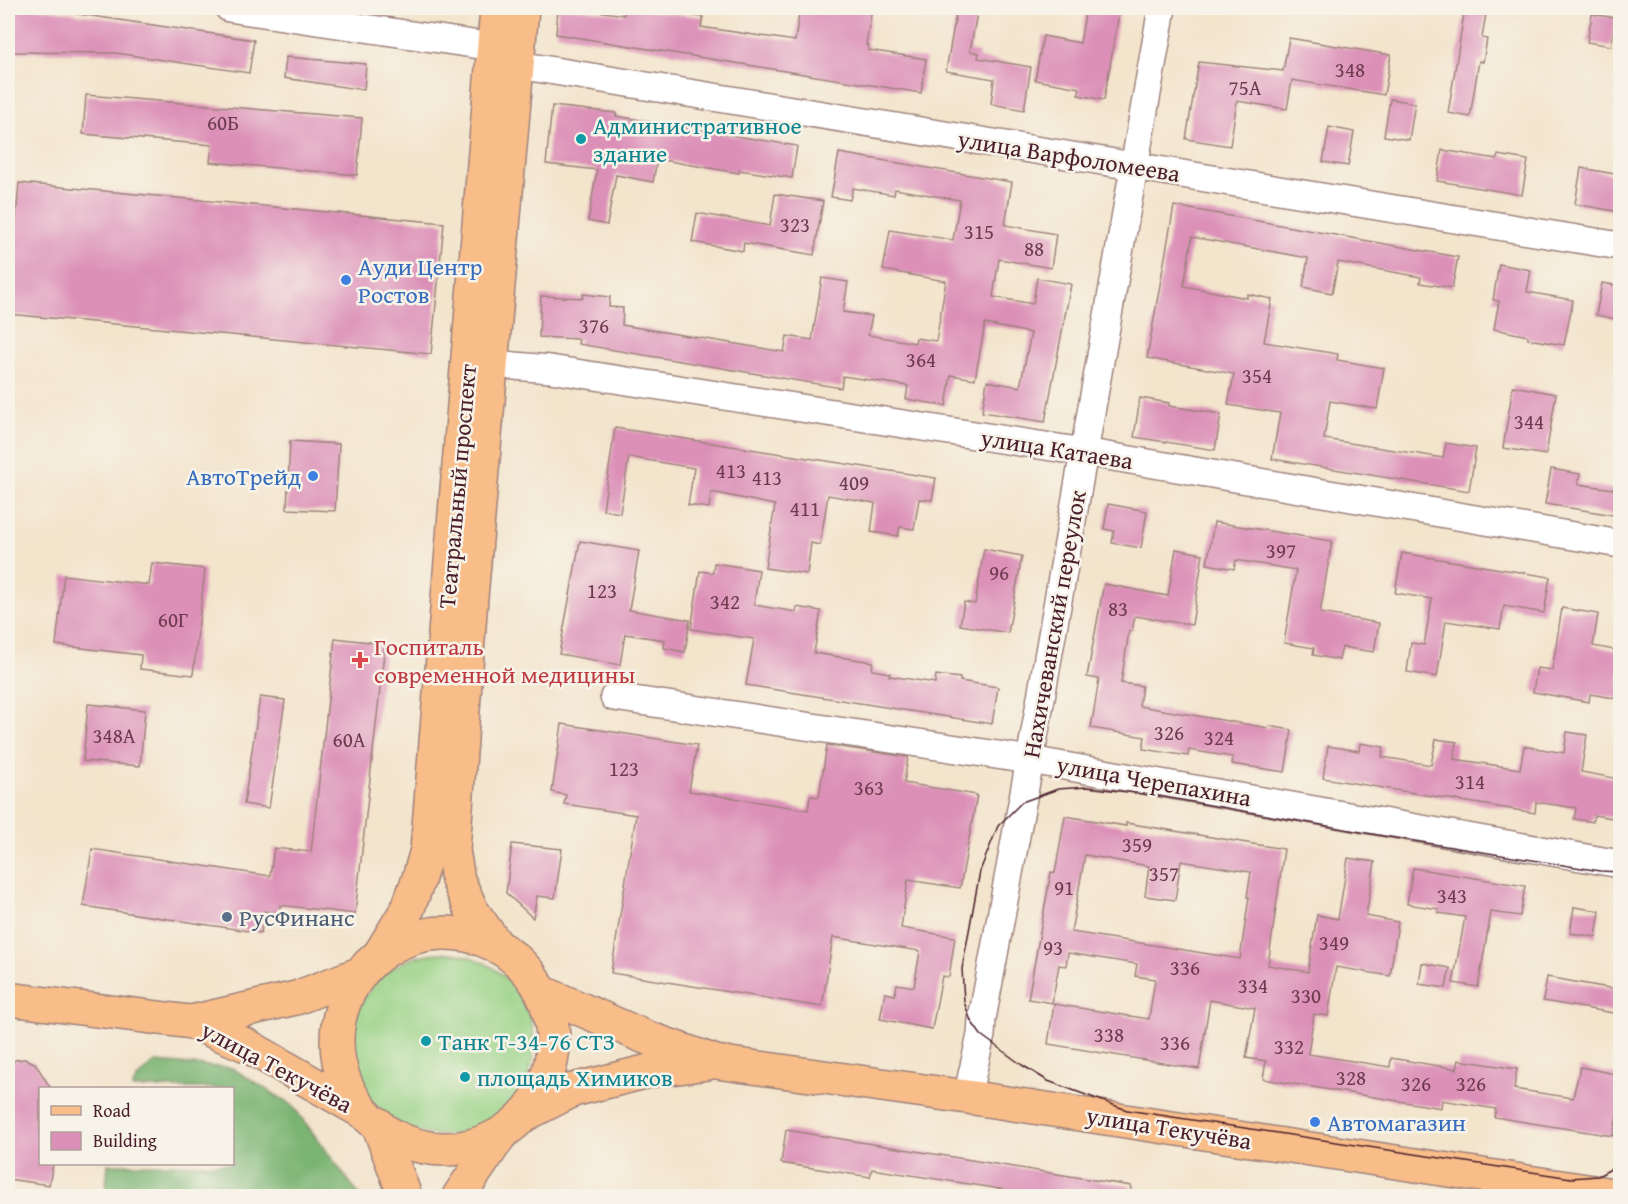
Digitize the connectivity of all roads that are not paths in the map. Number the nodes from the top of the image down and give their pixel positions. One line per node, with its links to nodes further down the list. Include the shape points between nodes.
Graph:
1 (229, 8): 5 (street, улица Варфоломеева)
2 (497, 8): 5 (main road, Театральный проспект)
3 (522, 8): 5 (main road, Театральный проспект)
4 (1162, 8): 6 (street, Нахичеванский переулок)
5 (505, 56): 6 (street, улица Варфоломеева); 8 (main road, Театральный проспект); 15 (main road, Театральный проспект, via 427,850 408,908)
6 (1133, 167): 7 (street, улица Варфоломеева); 9 (street, Нахичеванский переулок)
7 (1620, 246)
8 (491, 364): 9 (street, улица Катаева, via 550,369); 14 (main road, Театральный проспект, via 453,850 458,880 472,911)
9 (1084, 452): 10 (street, улица Катаева); 12 (street, Нахичеванский переулок)
10 (1620, 544)
11 (614, 697): 12 (street, улица Черепахина)
12 (1030, 759): 13 (street, улица Черепахина); 20 (street, Нахичеванский переулок)
13 (1620, 864)
14 (498, 947): 15 (main road, via 466,935 442,933 410,938); 16 (main road, via 520,964)
15 (369, 964): 18 (main road, улица Текучёва, via 296,998); 21 (main road, via 342,1005 336,1038 339,1066 348,1089)
16 (546, 994): 19 (main road, улица Текучёва, via 645,1037); 22 (main road, via 552,1051 542,1089)
17 (8, 999): 18 (main road, улица Текучёва)
18 (191, 1022): 21 (main road, улица Текучёва, via 246,1046)
19 (716, 1062): 20 (main road, улица Текучёва); 22 (main road, улица Текучёва, via 649,1071 573,1090)
20 (967, 1097): 23 (main road, улица Текучёва)
21 (370, 1118): 22 (main road, via 392,1136 436,1149 467,1147); 24 (main road)
22 (513, 1124): 25 (main road)
23 (1620, 1196)
24 (405, 1197)
25 (459, 1197)

